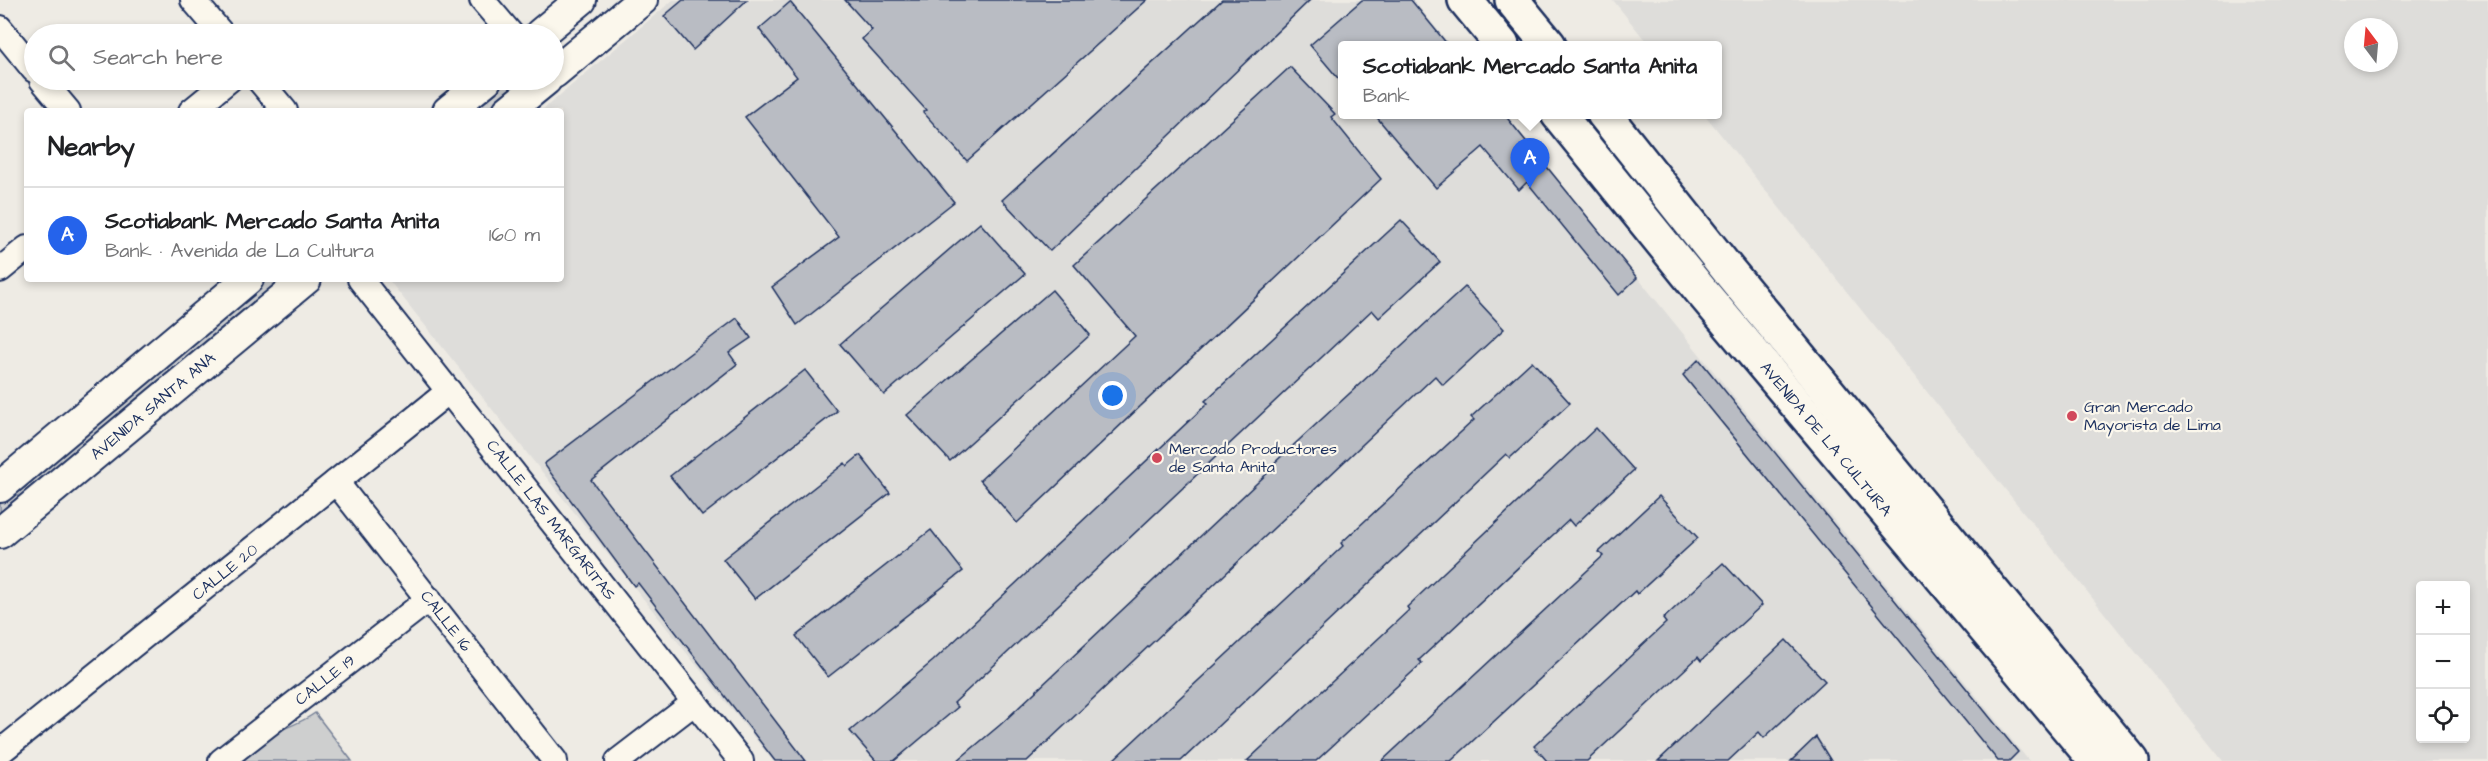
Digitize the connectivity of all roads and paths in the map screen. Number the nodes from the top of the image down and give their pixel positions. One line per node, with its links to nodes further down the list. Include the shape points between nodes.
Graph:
1 (193, 0): 7 (street)
2 (482, 0): 8 (street)
3 (581, 0): 9 (street)
4 (642, 0): 14 (street)
5 (1465, 0): 10 (main road)
6 (1512, 0): 11 (main road)
7 (213, 24)
8 (502, 24)
9 (552, 24)
10 (1499, 41)
11 (1546, 41)
12 (5, 44): 13 (street)
13 (24, 61)
14 (564, 65)
15 (50, 90): 20 (street)
16 (217, 90): 21 (street)
17 (267, 90): 22 (street)
18 (474, 90): 23 (street)
19 (534, 90): 24 (street)
20 (65, 108)
21 (195, 108)
22 (282, 108)
23 (452, 108)
24 (512, 108)
25 (1562, 119): 43 (main road, AVENIDA DE LA CULTURA, via 1702,292)
26 (1608, 119): 44 (main road, AVENIDA DE LA CULTURA)
27 (24, 250): 28 (street)
28 (0, 270)
29 (244, 282): 34 (street)
30 (302, 282): 35 (street, AVENIDA SANTA ANA)
31 (362, 282): 32 (street, CALLE LAS MARGARITAS)
32 (449, 392): 33 (street, CALLE 20); 37 (street, CALLE LAS MARGARITAS)
33 (336, 482): 36 (street, CALLE 16); 38 (street, CALLE 20)
34 (0, 487)
35 (0, 533)
36 (429, 600): 39 (street, CALLE 19); 40 (street, CALLE 16)
37 (695, 702): 41 (street); 42 (street, CALLE LAS MARGARITAS)
38 (0, 752)
39 (221, 761)
40 (555, 761)
41 (618, 761)
42 (741, 761)
43 (2096, 761)
44 (2132, 761)

